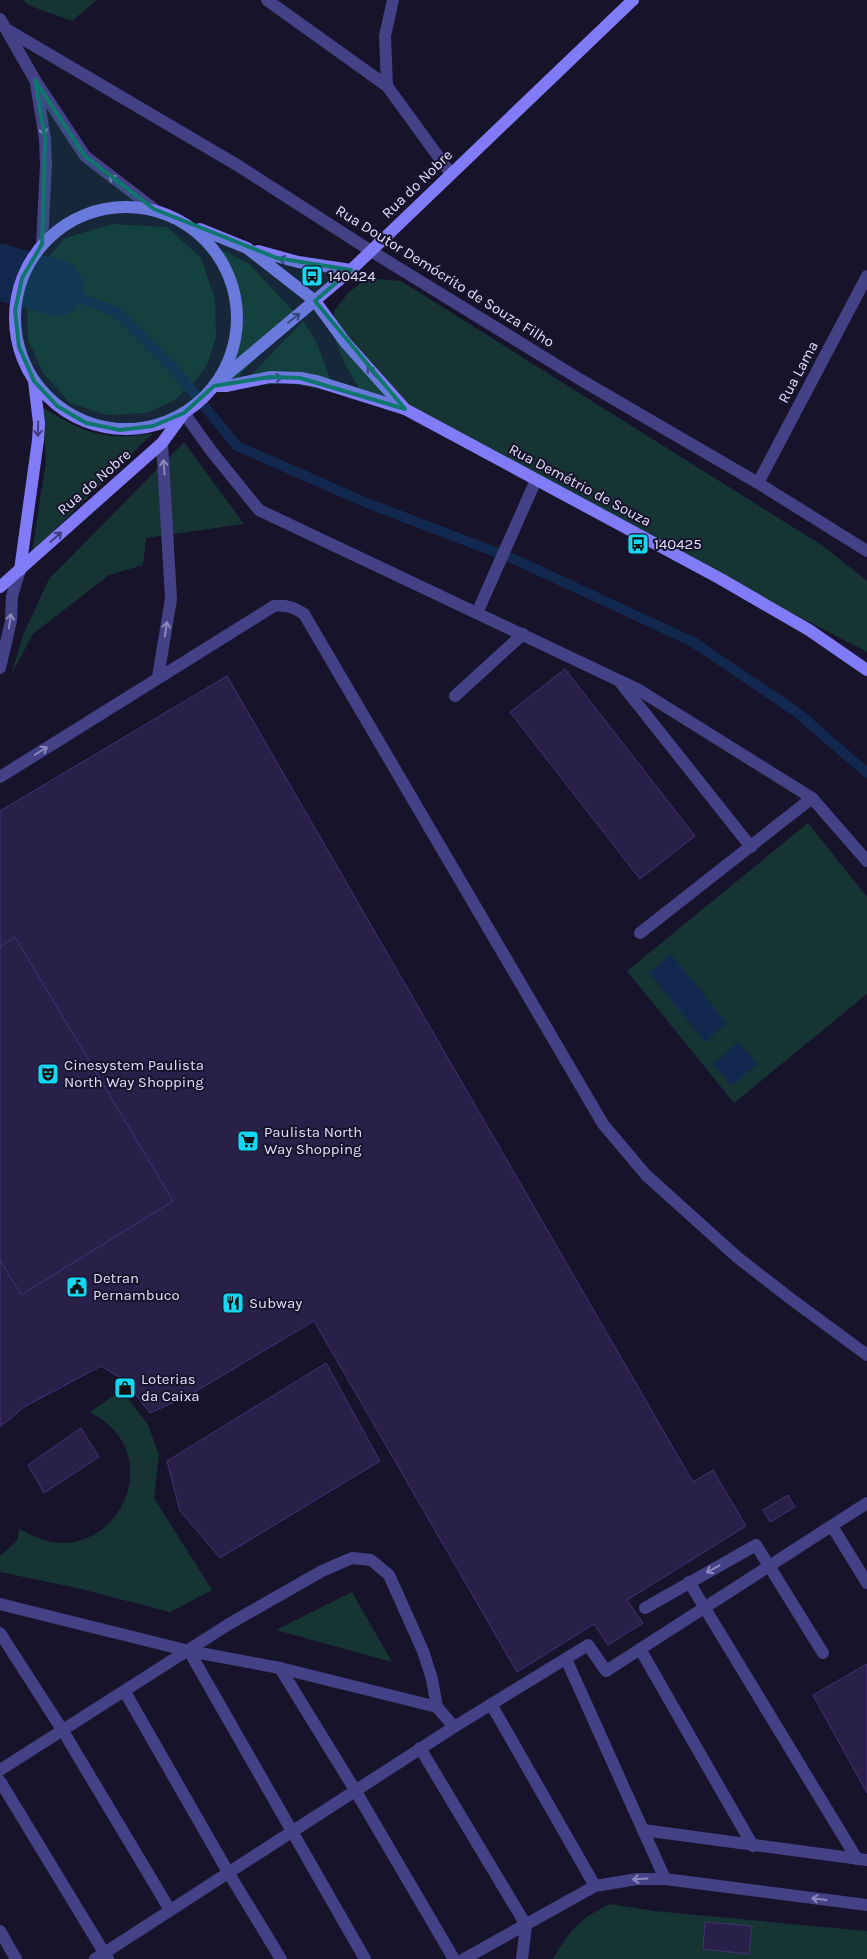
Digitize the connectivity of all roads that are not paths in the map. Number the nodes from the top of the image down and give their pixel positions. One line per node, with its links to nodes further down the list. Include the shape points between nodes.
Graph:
1 (266, 0): 6 (street)
2 (393, 0): 6 (street, via 385,36)
3 (633, 0): 7 (main road, Rua do Nobre)
4 (3, 24): 5 (street, Rua Doutor Demócrito de Souza Filho); 12 (street, Rua Doutor Demócrito de Souza Filho)
5 (35, 80): 8 (street, Rua Doutor Demócrito de Souza Filho, one-way to 5, via 86,156); 10 (street, Rua Doutor Demócrito de Souza Filho, one-way to 10, via 46,156)
6 (387, 86): 7 (street)
7 (450, 174): 12 (main road, Rua do Nobre)
8 (154, 209): 9 (main road, Rua Demétrio de Souza); 10 (main road, Rua Demétrio de Souza, via 113,206 74,218)
9 (189, 224): 11 (main road, Rua Demétrio de Souza); 17 (main road, via 208,241 223,262 233,285 238,311 229,361)
10 (40, 247): 16 (main road, via 22,278 15,311 18,347)
11 (248, 248): 13 (main road, one-way to 11, via 298,262); 15 (main road, Rua Demétrio de Souza)
12 (371, 251): 13 (main road, Rua do Nobre); 22 (street, Rua Doutor Demócrito de Souza Filho, via 581,380)
13 (351, 270): 15 (main road, Rua do Nobre)
14 (867, 276): 22 (street, Rua Lama)
15 (315, 301): 17 (main road, Rua do Nobre, one-way to 15); 18 (main road, Rua Demétrio de Souza, one-way to 15, via 345,342)
16 (34, 381): 19 (main road, via 57,406 86,422 120,430 153,426); 24 (main road, one-way to 24, via 38,440)
17 (217, 386): 18 (main road, Rua Demétrio de Souza, one-way to 18, via 270,378 300,378); 19 (main road)
18 (405, 409): 21 (main road, Rua Demétrio de Souza)
19 (188, 411): 20 (main road, Rua do Nobre); 26 (street, via 212,452 260,510)
20 (162, 444): 24 (main road, Rua do Nobre, one-way to 20); 30 (street, one-way to 20, via 171,600)
21 (536, 480): 26 (street); 29 (main road, Rua Demétrio de Souza, via 719,578 809,630)
22 (758, 483): 23 (street, Rua Doutor Demócrito de Souza Filho)
23 (867, 551)
24 (20, 570): 25 (main road, Rua do Nobre); 28 (street, one-way to 24, via 11,621 12,596)
25 (0, 587)
26 (477, 613): 27 (street)
27 (523, 634): 31 (street); 32 (street)
28 (0, 668)
29 (867, 670)
30 (158, 677): 33 (street, one-way to 30); 38 (street, via 274,606 290,607 304,614 603,1124 646,1175 737,1256)
31 (619, 680): 34 (street); 35 (street)
32 (455, 696)
33 (0, 777)
34 (812, 798): 35 (street); 36 (street)
35 (751, 847): 37 (street)
36 (867, 862)
37 (640, 933)
38 (867, 1355)
39 (867, 1503): 40 (street)
40 (832, 1526): 41 (street); 43 (street)
41 (768, 1567): 42 (street, one-way to 42, via 756,1545); 46 (street); 50 (street)
42 (689, 1582): 45 (street); 46 (street)
43 (867, 1584)
44 (0, 1604): 49 (street)
45 (646, 1608)
46 (704, 1608): 48 (street); 65 (street)
47 (0, 1633): 57 (street)
48 (640, 1649): 51 (street, via 606,1671 588,1645); 64 (street)
49 (189, 1651): 52 (street); 53 (street); 55 (street, via 228,1624 322,1570 352,1558 371,1560 389,1575 423,1651); 63 (street)
50 (823, 1653)
51 (566, 1659): 54 (street); 62 (street)
52 (280, 1668): 55 (street); 61 (street)
53 (124, 1692): 57 (street); 66 (street)
54 (491, 1704): 56 (street); 68 (street)
55 (437, 1708): 56 (street)
56 (454, 1726): 58 (street)
57 (63, 1731): 59 (street); 70 (street)
58 (420, 1748): 61 (street); 71 (street)
59 (0, 1770)
60 (0, 1781): 73 (street)
61 (355, 1790): 63 (street); 77 (street)
62 (643, 1830): 64 (street); 67 (street)
63 (291, 1832): 66 (street); 76 (street)
64 (753, 1846): 65 (street)
65 (862, 1859)
66 (228, 1872): 70 (street); 75 (street)
67 (665, 1879): 68 (street, one-way to 68, via 638,1878); 69 (street, one-way to 67)
68 (595, 1886): 71 (street)
69 (867, 1905)
70 (170, 1910): 73 (street)
71 (526, 1925): 78 (street); 79 (street)
72 (0, 1931): 74 (street)
73 (102, 1957)
74 (16, 1959)
75 (281, 1959)
76 (365, 1959)
77 (454, 1959)
78 (464, 1959)
79 (522, 1959)

